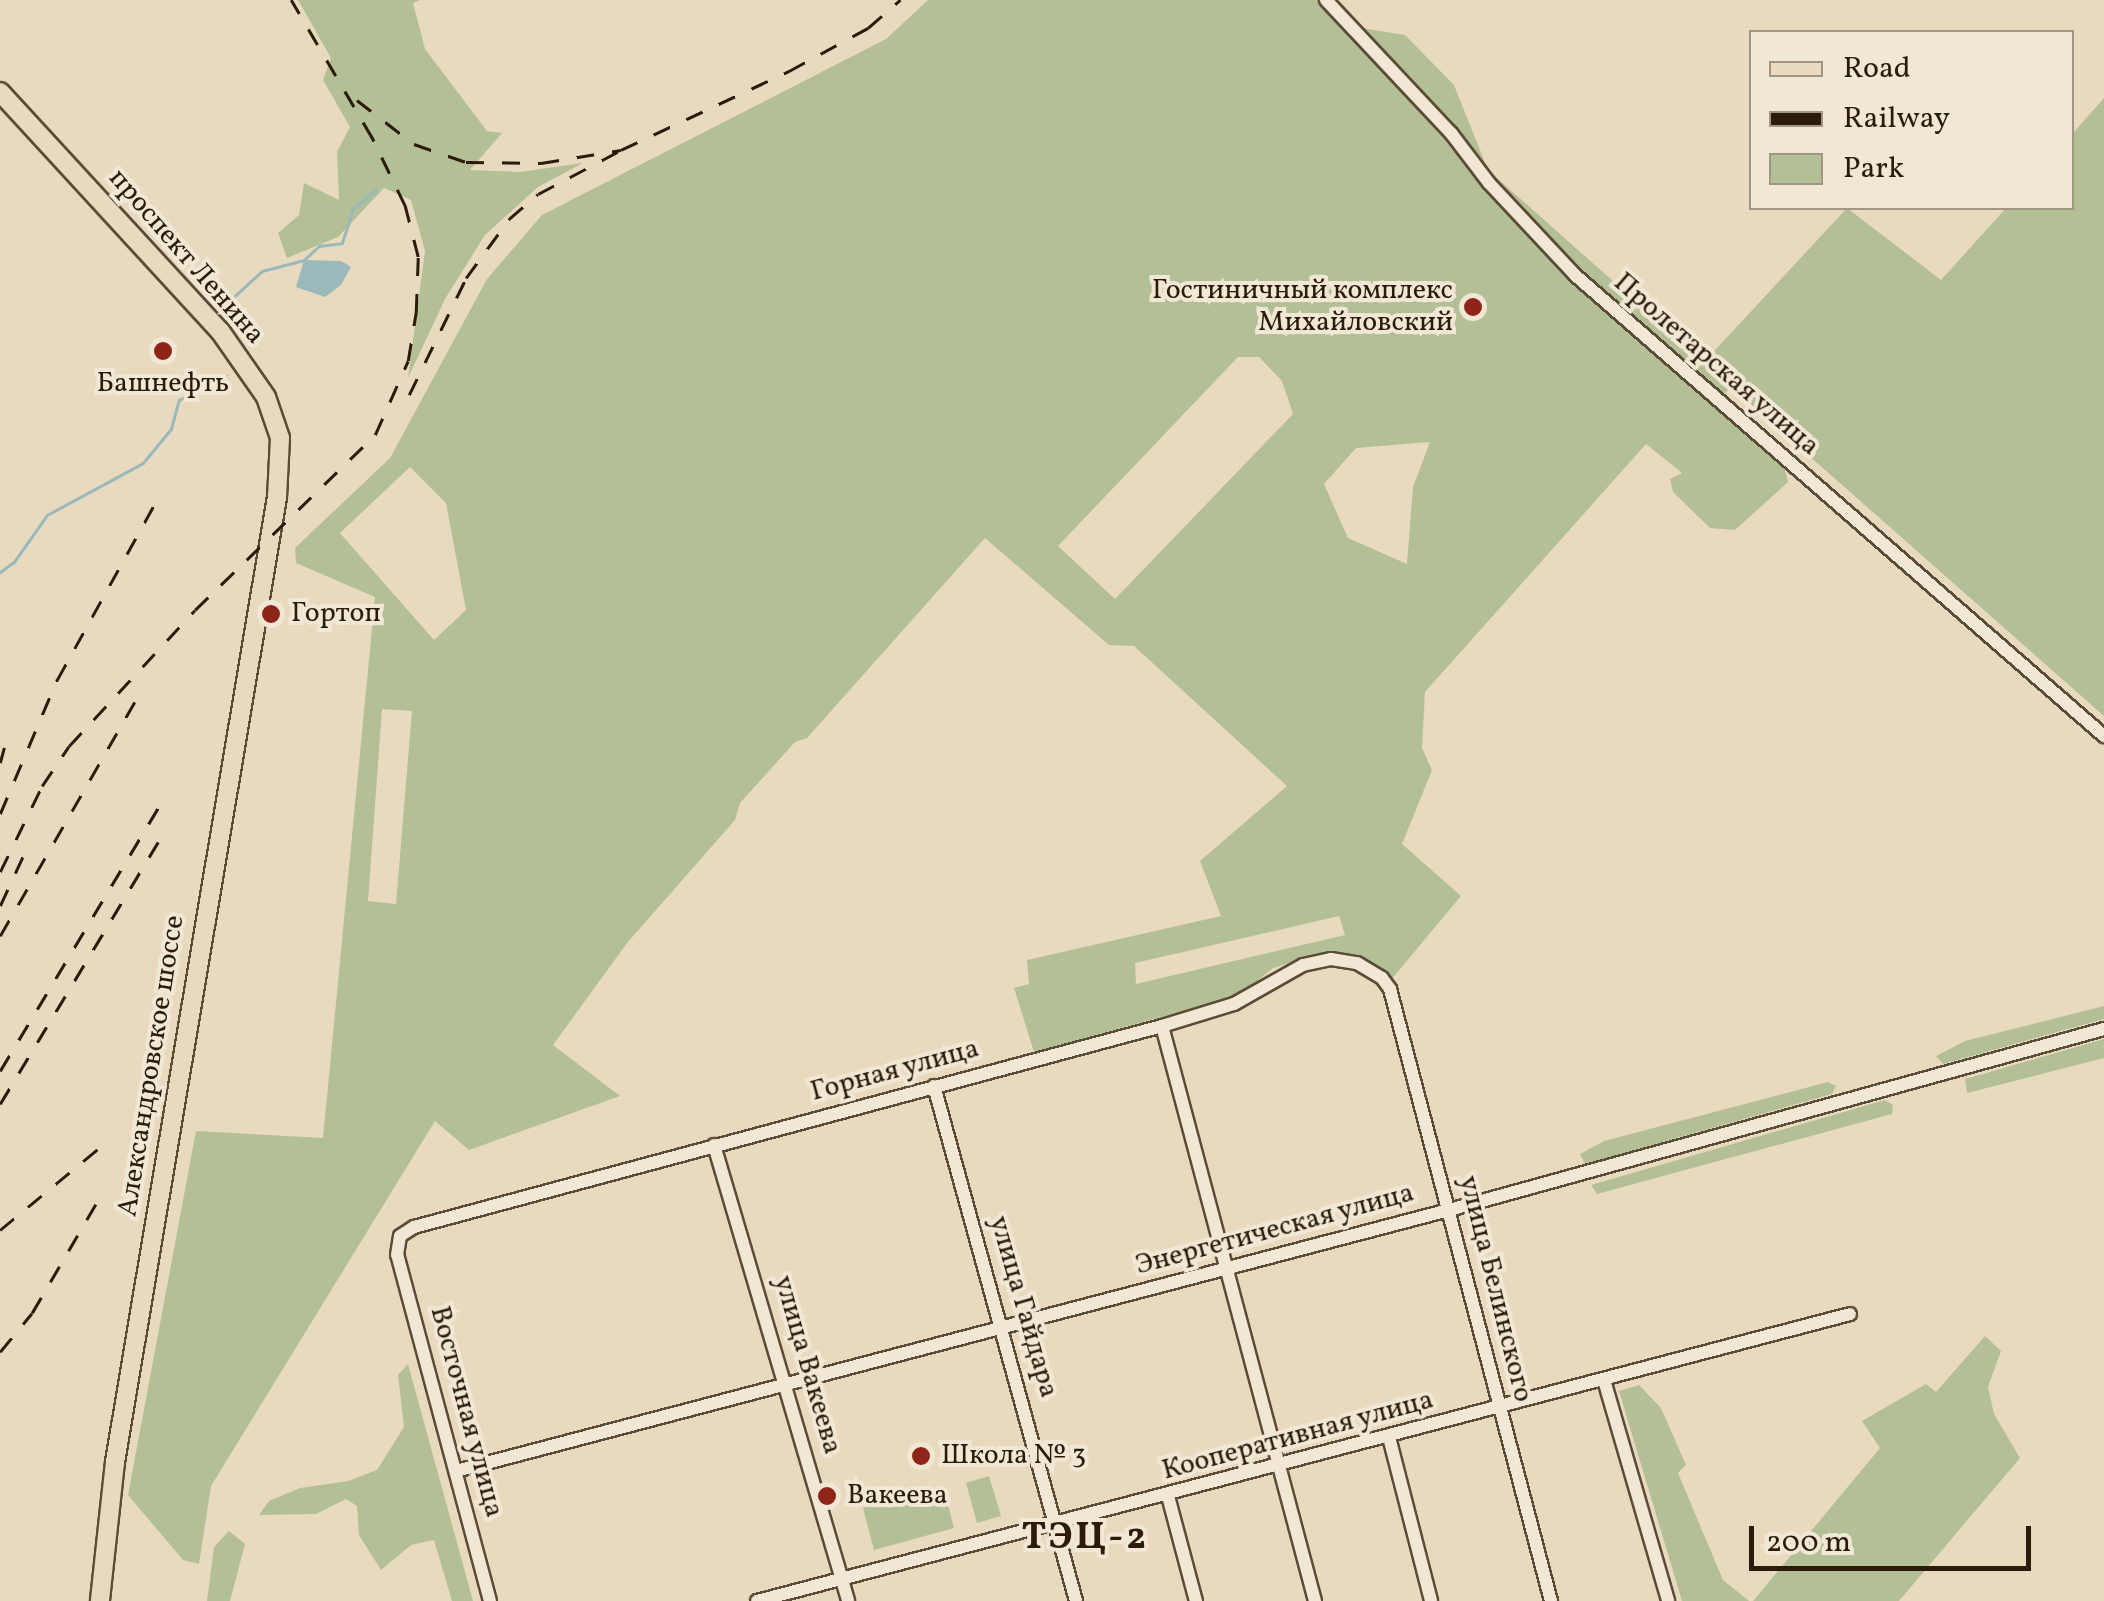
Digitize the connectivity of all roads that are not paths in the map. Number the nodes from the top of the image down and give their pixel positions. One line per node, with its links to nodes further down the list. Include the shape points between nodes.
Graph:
1 (1326, 0): 4 (street, Пролетарская улица, via 1575,275)
2 (0, 92): 3 (main road, проспект Ленина, via 220,332 266,397 282,462)
3 (268, 541): 24 (main road, Александровское шоссе, via 116,1462)
4 (2104, 736)
5 (1390, 989): 6 (street, Горная улица, via 1356,964 1331,960 1303,965 1234,1004); 10 (street, улица Белинского)
6 (1162, 1026): 8 (street, Горная улица); 12 (street)
7 (2104, 1029): 10 (street, Энергетическая улица)
8 (934, 1086): 9 (street, Горная улица); 14 (street, улица Гайдара)
9 (714, 1145): 11 (street, Горная улица); 16 (street, улица Вакеева)
10 (1449, 1210): 12 (street, Энергетическая улица); 17 (street, улица Белинского)
11 (400, 1236): 20 (street, Восточная улица, via 398,1255)
12 (1230, 1268): 14 (street, Энергетическая улица); 19 (street)
13 (1850, 1314): 15 (street, Кооперативная улица)
14 (1004, 1328): 16 (street, Энергетическая улица); 22 (street, улица Гайдара)
15 (1604, 1380): 17 (street, Кооперативная улица); 33 (street)
16 (788, 1383): 20 (street, Энергетическая улица); 23 (street, улица Вакеева)
17 (1500, 1408): 18 (street, Кооперативная улица); 32 (street, улица Белинского)
18 (1389, 1437): 19 (street, Кооперативная улица); 31 (street)
19 (1280, 1467): 21 (street, Кооперативная улица); 30 (street)
20 (456, 1471): 25 (street, Восточная улица)
21 (1168, 1496): 22 (street, Кооперативная улица); 29 (street)
22 (1056, 1522): 23 (street, Кооперативная улица); 28 (street, улица Гайдара)
23 (841, 1578): 26 (street, Кооперативная улица); 27 (street, улица Вакеева)
24 (100, 1601)
25 (490, 1601)
26 (757, 1601)
27 (848, 1601)
28 (1076, 1601)
29 (1196, 1601)
30 (1315, 1601)
31 (1431, 1601)
32 (1551, 1601)
33 (1668, 1601)

